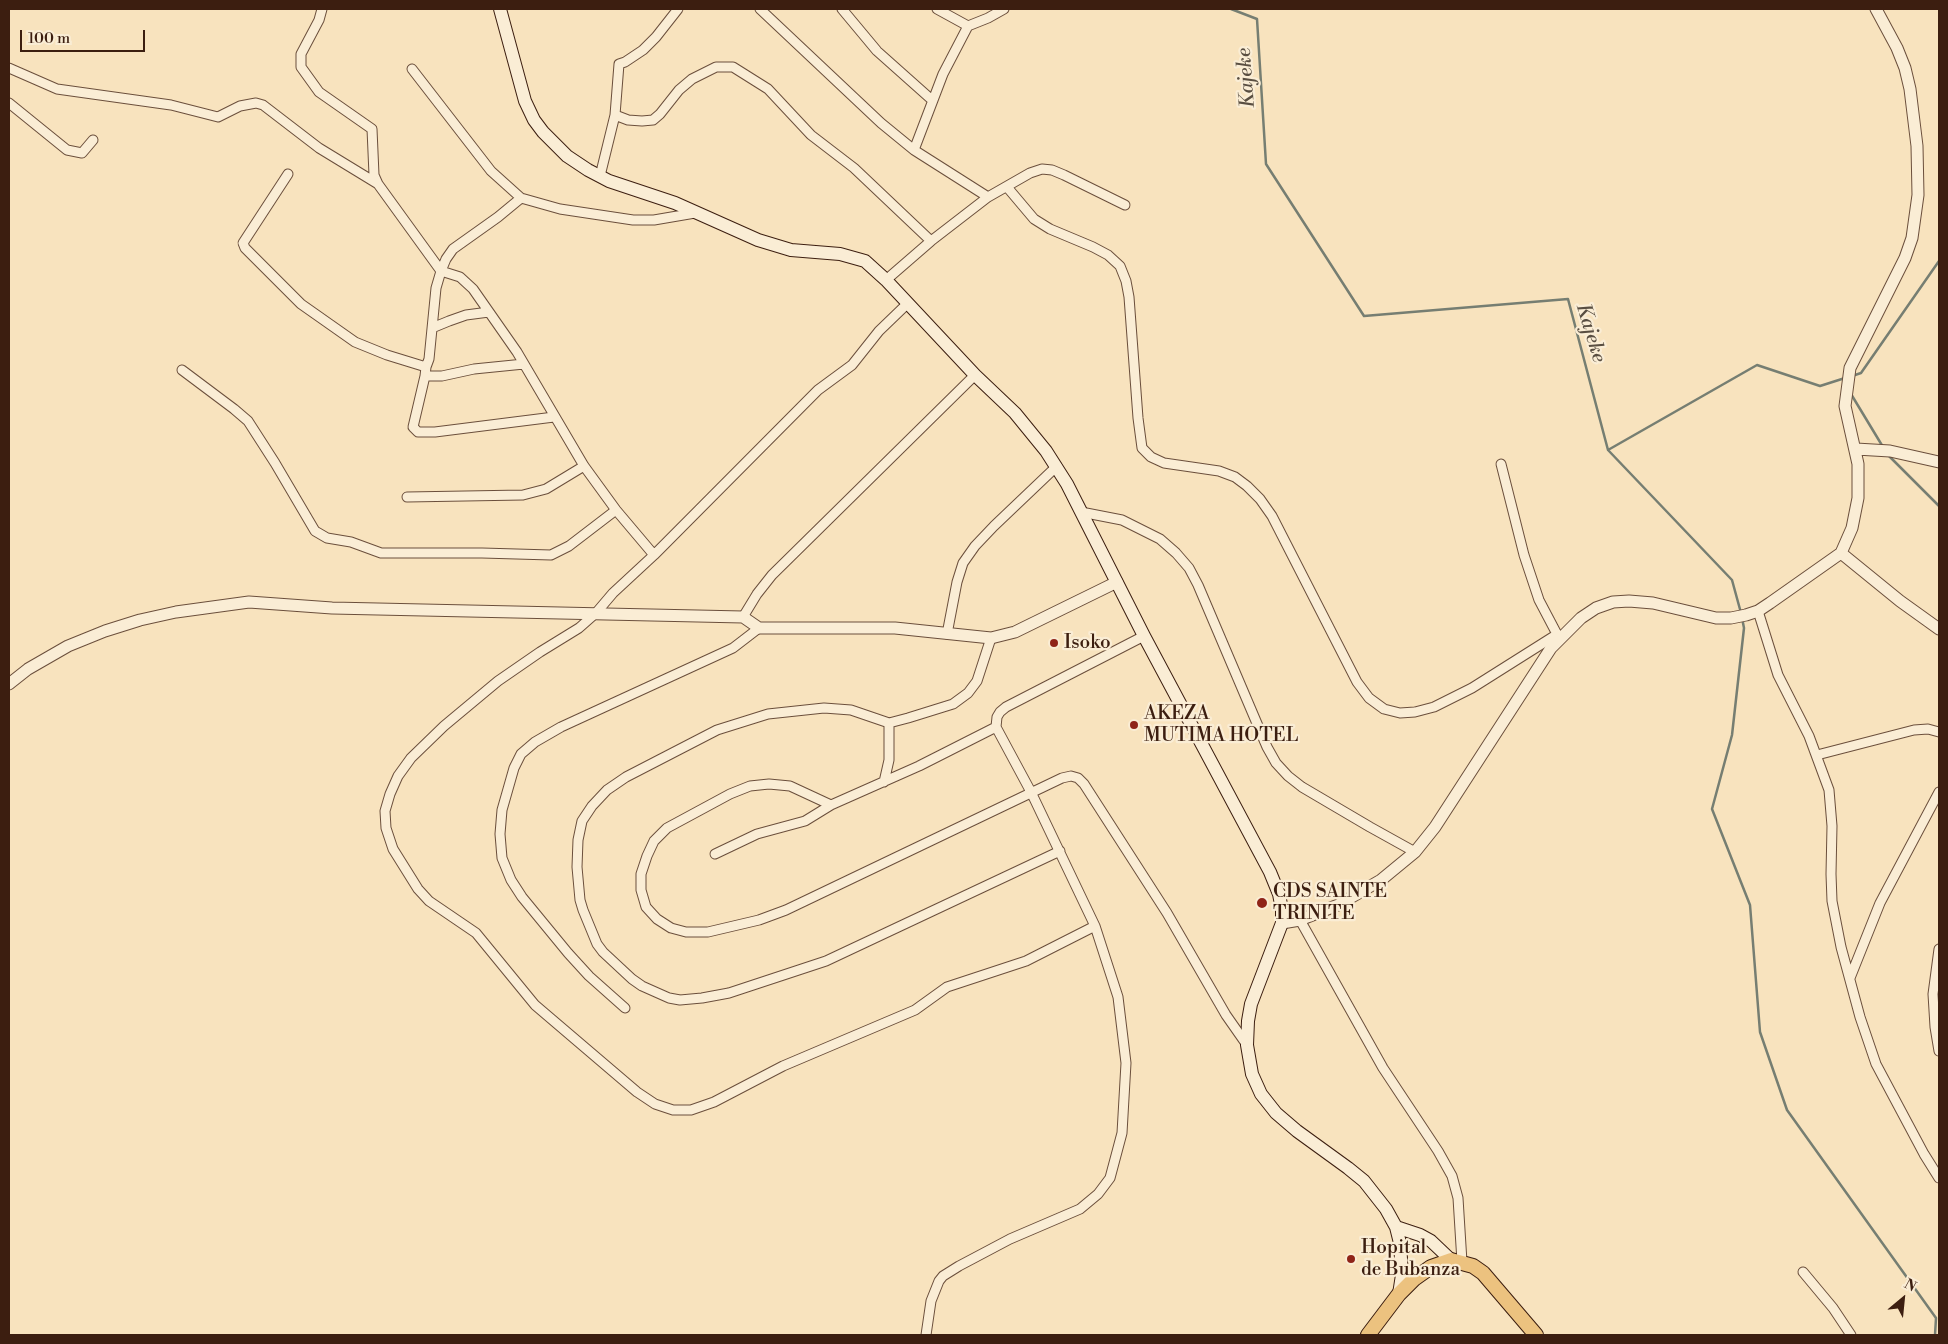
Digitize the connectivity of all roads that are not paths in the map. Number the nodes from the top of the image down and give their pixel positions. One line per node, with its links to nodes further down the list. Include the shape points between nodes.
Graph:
1 (322, 9): 19 (street, via 301,54 301,67 319,92 372,129 374,175)
2 (500, 9): 18 (main road, via 518,79 534,120 554,145)
3 (678, 9): 14 (street, via 656,37 619,64)
4 (760, 9): 16 (street)
5 (842, 9): 12 (street, via 877,51)
6 (937, 9): 9 (street)
7 (1004, 9): 9 (street)
8 (1876, 9): 36 (street, via 1906,68 1917,146 1918,195 1912,238 1905,258 1858,349 1846,384 1847,422)
9 (968, 26): 12 (street)
10 (9, 68): 19 (street, via 57,89 170,105 218,117 240,106 263,105 318,148)
11 (412, 69): 22 (street, via 490,171)
12 (932, 100): 16 (street)
13 (9, 103): 15 (street, via 67,150 82,152)
14 (615, 115): 18 (street); 25 (street, via 628,120 653,120 692,79 716,67 733,67 768,89 811,135 854,168)
15 (93, 140)
16 (914, 150): 21 (street)
17 (288, 174): 33 (street, via 244,244 245,248 301,304 336,329 355,342)
18 (600, 176): 24 (main road)
19 (378, 184): 26 (street)
20 (1007, 187): 21 (street); 23 (street, via 1030,173 1052,170); 54 (street, via 1034,219 1108,255 1120,266 1129,297 1142,448 1164,464 1219,471 1235,477 1260,499 1272,516 1357,682 1369,698 1384,709 1400,713 1434,707)
21 (988, 197): 25 (street)
22 (521, 198): 24 (street, via 560,209 632,220 654,220); 26 (street, via 453,249)
23 (1126, 206)
24 (695, 212): 27 (main road, via 774,246 853,256 865,261)
25 (931, 241): 27 (street)
26 (441, 272): 29 (street, via 463,279); 30 (street)
27 (886, 280): 28 (main road)
28 (907, 304): 34 (main road); 45 (street, via 879,331 852,365 818,390)
29 (489, 312): 30 (street, via 458,318); 31 (street)
30 (432, 328): 33 (street)
31 (524, 364): 33 (street, via 442,376); 35 (street)
32 (182, 370): 42 (street, via 248,421 315,530 327,538 351,542 381,553 551,555 569,546)
33 (425, 372): 35 (street, via 413,427 418,432)
34 (975, 374): 40 (main road, via 1021,420); 49 (street, via 772,576)
35 (554, 417): 39 (street)
36 (1856, 449): 37 (street, via 1890,451); 44 (street, via 1859,481 1856,514)
37 (1939, 462)
38 (1501, 464): 54 (street, via 1524,555 1539,600)
39 (584, 466): 41 (street, via 546,489 523,495); 42 (street)
40 (1057, 466): 43 (main road); 52 (street, via 987,533 963,563)
41 (407, 496)
42 (616, 510): 45 (street)
43 (1081, 512): 46 (main road); 66 (street, via 1122,520 1160,539 1176,553 1198,585 1276,763 1302,787)
44 (1841, 553): 47 (street); 51 (street)
45 (654, 555): 48 (street)
46 (1117, 582): 53 (main road); 55 (street, via 1016,632)
47 (1758, 611): 54 (street, via 1716,618 1653,603 1613,602 1596,608); 60 (street, via 1778,675)
48 (596, 613): 49 (street); 56 (street, via 332,608 249,602 225,604 140,620 105,631 68,646); 70 (street, via 580,628 498,681 411,758 390,794 385,811 386,828 393,849 429,901 476,933 534,1005 655,1104 674,1110 691,1110 714,1102 783,1066 914,1010 947,987 1026,961)
49 (743, 617): 50 (street)
50 (759, 628): 52 (street, via 861,626); 73 (street, via 734,648 535,742 522,754 514,768 502,810 500,834 502,858 511,880 568,953)
51 (1939, 629)
52 (947, 634): 55 (street)
53 (1144, 636): 58 (street, via 1006,707 997,718); 69 (main road, via 1270,872 1282,910)
54 (1558, 637): 66 (street, via 1435,827)
55 (991, 638): 57 (street, via 977,680 968,693 953,704)
56 (9, 684)
57 (889, 722): 61 (street, via 890,760); 65 (street, via 851,710 824,708 768,714 717,730 607,790 582,821 577,867 582,910 603,952 642,986 669,998 692,1000 729,993 840,954)
58 (996, 727): 61 (street); 62 (street)
59 (1939, 732): 60 (street, via 1914,730)
60 (1817, 755): 72 (street, via 1830,790 1832,901)
61 (884, 782): 64 (street)
62 (1031, 792): 64 (street, via 759,920 708,932 686,932 671,928 646,907 641,874 654,841 667,828 750,786 790,786); 65 (street); 74 (street, via 1071,776 1084,784)
63 (1939, 792): 72 (street, via 1880,903)
64 (831, 805): 67 (street, via 805,821 757,834)
65 (1060, 851): 70 (street)
66 (1415, 852): 68 (street, via 1358,894)
67 (715, 854)
68 (1300, 920): 69 (street); 78 (street, via 1383,1068 1452,1176 1458,1198)
69 (1282, 923): 74 (main road, via 1251,1004)
70 (1095, 926): 81 (street, via 1118,997 1126,1063 1122,1133 1110,1178 1098,1194 1080,1209 1010,1239 944,1276 932,1302)
71 (1939, 949): 75 (street, via 1933,994)
72 (1850, 978): 76 (street, via 1876,1064)
73 (625, 1008)
74 (1247, 1045): 77 (main road, via 1252,1074 1261,1094 1276,1113 1364,1181 1386,1208)
75 (1939, 1051)
76 (1939, 1178)
77 (1396, 1227): 78 (main road, via 1431,1241); 80 (main road, via 1402,1260)
78 (1456, 1261): 80 (main road, via 1440,1263 1422,1272); 83 (main road, via 1483,1273)
79 (1803, 1272): 84 (street)
80 (1399, 1294): 82 (main road)
81 (926, 1335)
82 (1368, 1335)
83 (1536, 1335)
84 (1851, 1335)

